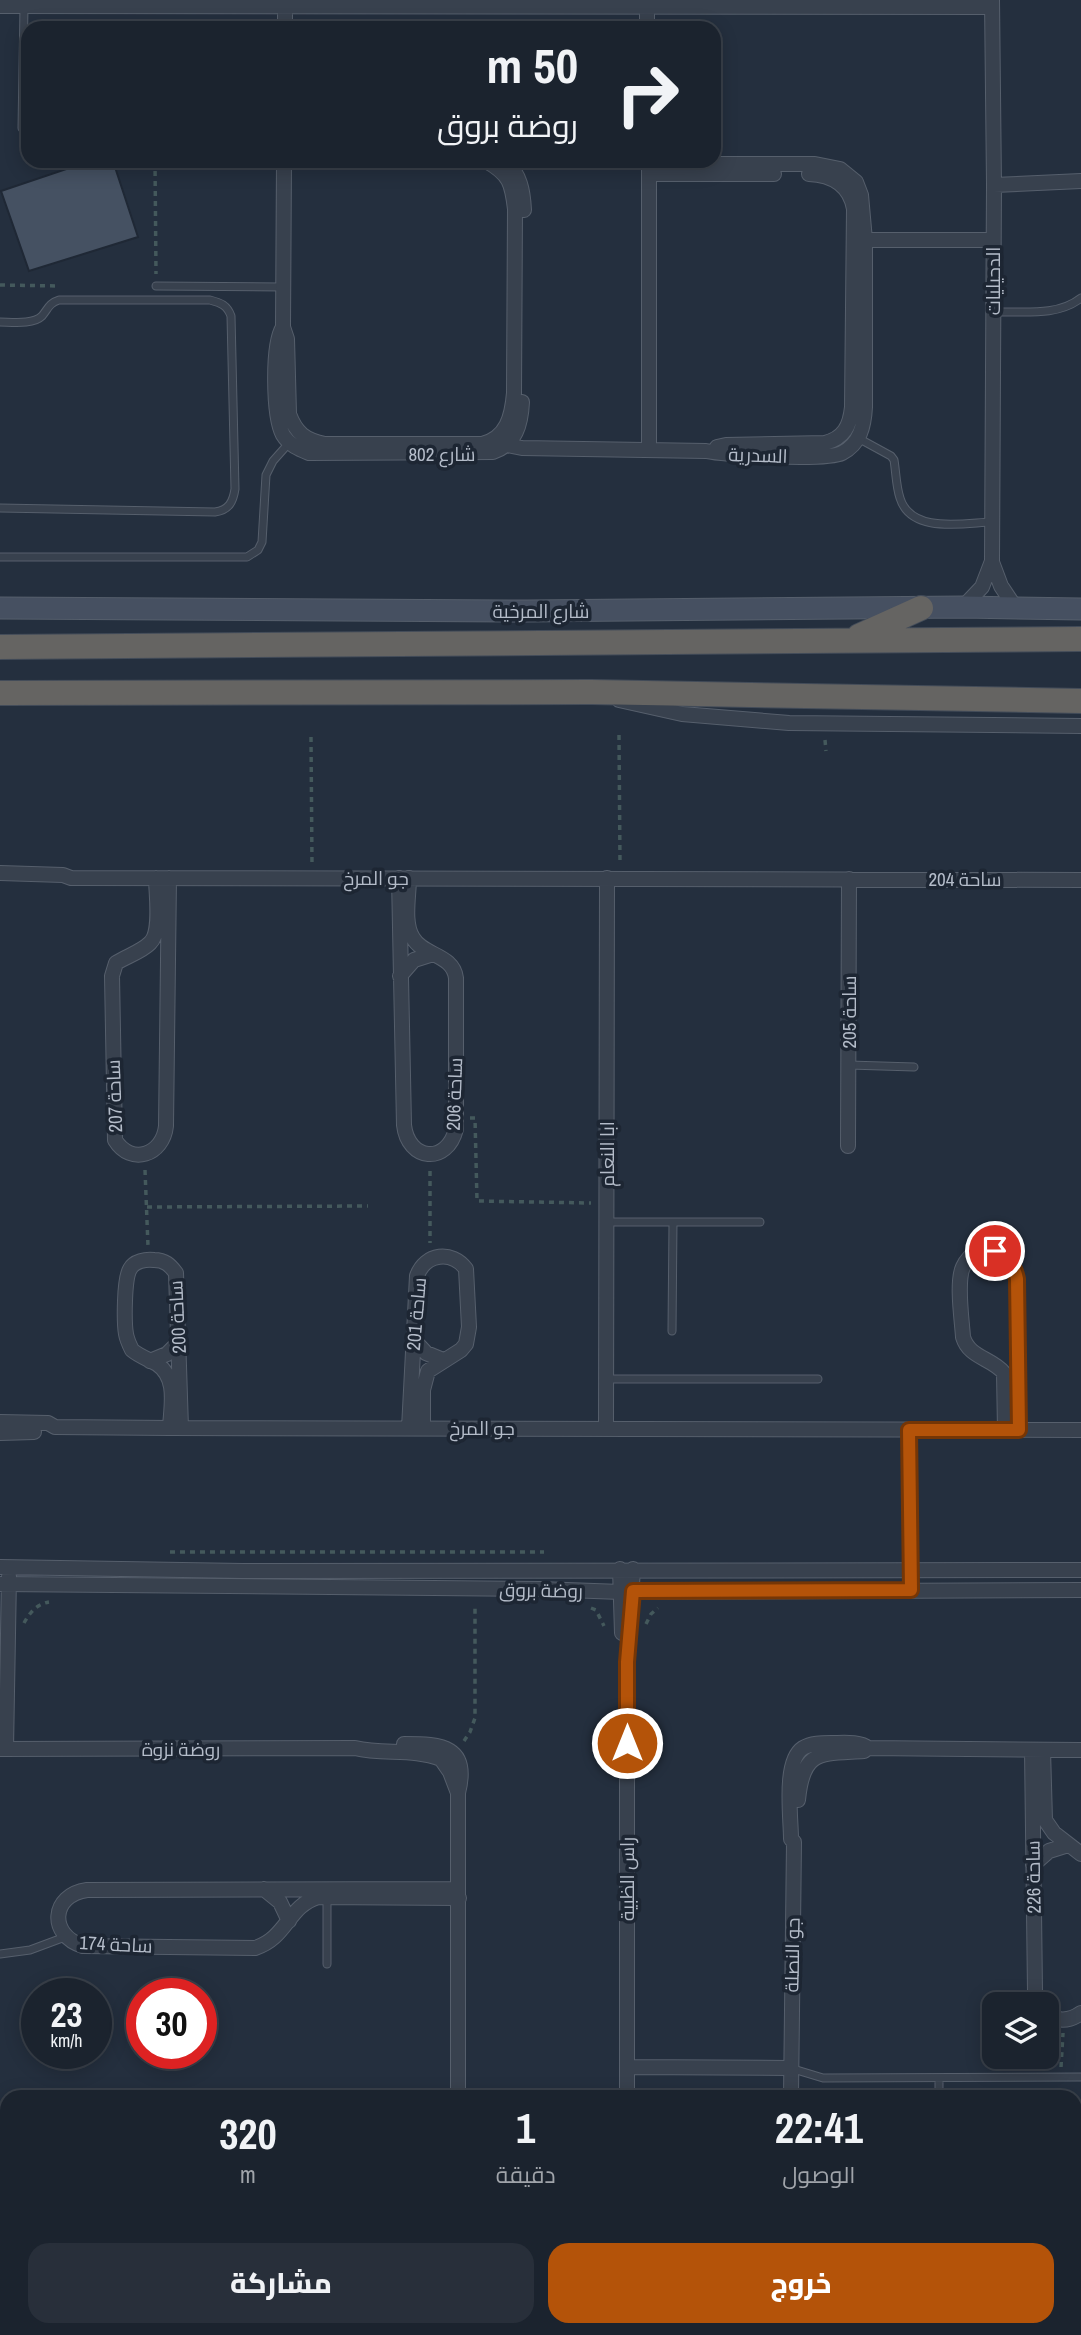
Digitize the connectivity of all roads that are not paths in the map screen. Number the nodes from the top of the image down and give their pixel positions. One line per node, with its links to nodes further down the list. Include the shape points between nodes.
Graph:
1 (512, 3): 5 (street); 6 (street)
2 (992, 4): 6 (street); 16 (street, الدحيليات)
3 (0, 6): 4 (street)
4 (24, 6): 5 (street); 7 (lane)
5 (285, 6): 8 (street)
6 (647, 7): 9 (street)
7 (24, 21)
8 (285, 21)
9 (647, 21)
10 (284, 168): 20 (street, شارع 802)
11 (497, 168): 24 (street, شارع 802, via 506,174 515,209 513,409 506,428 495,439 482,444 325,444 303,437 289,414 287,339)
12 (513, 168): 27 (street, via 520,180 524,208 523,393 520,423)
13 (649, 168): 28 (street, السدرية)
14 (689, 168): 17 (street, السدرية, via 827,175 839,181 852,199)
15 (1081, 181): 16 (street)
16 (994, 185): 18 (street, الدحيليات)
17 (860, 240): 18 (street); 25 (street, السدرية, via 865,407); 29 (street, السدرية, via 852,407 843,434 825,443 726,445)
18 (993, 240): 22 (street, الدحيليات)
19 (156, 286): 20 (lane)
20 (283, 287): 24 (street, شارع 802)
21 (1081, 298): 22 (lane, via 1051,311)
22 (993, 312): 31 (street, الدحيليات)
23 (0, 323): 30 (lane, via 36,320 50,303 59,300 222,303 231,316 235,489 230,506 215,512)
24 (282, 327): 26 (street, شارع 802, via 277,339 277,402 282,433)
25 (858, 438): 29 (street, السدرية, via 845,452 828,457); 31 (lane, via 894,460 900,497 916,519)
26 (289, 443): 27 (street, شارع 802, via 323,455 484,454); 32 (lane, via 266,475 262,542 247,557)
27 (508, 445): 28 (street)
28 (649, 450): 29 (street)
29 (706, 451)
30 (0, 508)
31 (993, 523): 33 (street, الدحيليات)
32 (0, 557)
33 (992, 561): 34 (street, الدحيليات, via 982,587); 35 (street, الدحيليات)
34 (963, 607): 35 (main road, شارع المرخية); 37 (main road, شارع المرخية)
35 (1015, 607): 38 (main road, شارع المرخية)
36 (0, 608): 37 (main road, شارع المرخية)
37 (921, 608): 40 (highway)
38 (1081, 609)
39 (0, 634): 42 (street)
40 (852, 639): 41 (highway, شارع المرخية); 42 (highway, شارع المرخية)
41 (1081, 639)
42 (40, 647): 43 (highway, شارع المرخية)
43 (0, 648)
44 (591, 692): 45 (highway); 46 (highway); 47 (street, via 682,714 789,723)
45 (0, 693)
46 (1081, 701)
47 (1081, 726)
48 (0, 873): 49 (street, جو المرخ)
49 (71, 878): 50 (street, جو المرخ); 55 (street, جو المرخ)
50 (162, 878): 51 (street, جو المرخ); 56 (street, ساحة 207, via 156,933 151,943); 58 (street, ساحة 207)
51 (404, 878): 52 (street, جو المرخ); 57 (street, ساحة 206, via 410,931 417,944); 59 (street, ساحة 206)
52 (614, 878): 53 (street, جو المرخ); 63 (street, ابا النعام)
53 (849, 879): 54 (street, ساحة 204); 60 (street, ساحة 205)
54 (1081, 880)
55 (0, 884)
56 (137, 951): 58 (street, via 155,957); 58 (street, ساحة 207, via 113,969 113,1129 115,1140 128,1153 153,1151 165,1137)
57 (433, 954): 59 (street, via 414,960); 59 (street, ساحة 206, via 450,964 456,978 456,1117 448,1147 430,1154 412,1147 405,1134)
58 (168, 971)
59 (400, 976)
60 (849, 1065): 61 (lane); 62 (street, ساحة 205)
61 (914, 1067)
62 (848, 1146)
63 (607, 1222): 64 (lane); 73 (street, ابا النعام)
64 (673, 1222): 65 (lane); 66 (lane)
65 (760, 1222)
66 (672, 1331)
67 (413, 1339): 70 (street, via 426,1353); 70 (street, ساحة 201, via 420,1268 430,1259 462,1263 468,1277 469,1335 461,1350); 78 (street, ساحة 201)
68 (180, 1341): 71 (street, via 167,1354); 71 (street, ساحة 200, via 176,1273 160,1260 137,1263 127,1277 125,1331 132,1350); 77 (street, ساحة 200)
69 (1018, 1342): 72 (street); 72 (street, via 1014,1266 1006,1256 982,1251 962,1268 963,1338 972,1353); 81 (street)
70 (443, 1360): 78 (street, ساحة 201, via 424,1379)
71 (150, 1361): 77 (street, ساحة 200, via 164,1370 171,1382)
72 (991, 1362): 81 (street, via 1004,1373)
73 (607, 1379): 74 (lane); 79 (street, ابا النعام)
74 (818, 1379)
75 (0, 1422): 76 (street, جو المرخ)
76 (55, 1427): 77 (street, جو المرخ); 83 (street, جو المرخ)
77 (176, 1428): 78 (street, جو المرخ)
78 (416, 1428): 79 (street, جو المرخ)
79 (606, 1429): 80 (street, جو المرخ)
80 (909, 1430): 81 (street, جو المرخ); 86 (street)
81 (1012, 1430): 82 (street, جو المرخ)
82 (1081, 1430)
83 (0, 1433)
84 (4, 1567): 85 (street, روضة بروق, via 243,1572); 88 (street, روضة نزوة)
85 (626, 1569): 86 (street, روضة بروق); 91 (street, راس الظبية)
86 (911, 1569): 87 (street, روضة بروق); 89 (street)
87 (1081, 1570)
88 (4, 1584): 91 (street, روضة بروق); 93 (street, روضة نزوة)
89 (911, 1590): 90 (street, روضة بروق); 91 (street, روضة بروق)
90 (1081, 1590)
91 (627, 1592): 110 (street, راس الظبية, via 623,1643 627,1662)
92 (355, 1748): 93 (street, روضة نزوة); 96 (street, روضة نزوة, via 441,1759); 96 (street, روضة نزوة, via 371,1743 447,1748 455,1754 461,1770)
93 (3, 1749)
94 (1037, 1750): 95 (street, جو النصلة); 97 (street, ساحة 226, via 1045,1820); 99 (street, ساحة 226); 111 (street, جو النصلة, via 868,1748 826,1753 810,1761 802,1776 794,1842)
95 (1081, 1750)
96 (458, 1793): 101 (street, روضة نزوة)
97 (1068, 1845): 98 (street, ساحة 226); 99 (street)
98 (1081, 1854)
99 (1033, 1865): 107 (street, ساحة 226)
100 (264, 1889): 101 (street, ساحة 174); 103 (street, via 280,1902); 104 (street, ساحة 174, via 75,1892 66,1898 58,1919)
101 (458, 1894): 102 (street, ساحة 174); 114 (street, روضة نزوة)
102 (327, 1896): 103 (street, ساحة 174, via 300,1905); 106 (lane)
103 (289, 1921): 104 (street, ساحة 174, via 276,1938 255,1948 83,1946)
104 (65, 1937): 105 (lane, via 30,1950)
105 (0, 1954)
106 (327, 1964)
107 (1035, 1992)
108 (1081, 2013): 109 (street)
109 (1059, 2019)
110 (627, 2067): 111 (street); 115 (street, راس الظبية)
111 (790, 2068): 113 (lane, via 823,2078); 116 (street, جو النصلة)
112 (1081, 2077): 113 (lane)
113 (939, 2078): 117 (lane)
114 (458, 2090)
115 (627, 2090)
116 (791, 2090)
117 (939, 2090)

